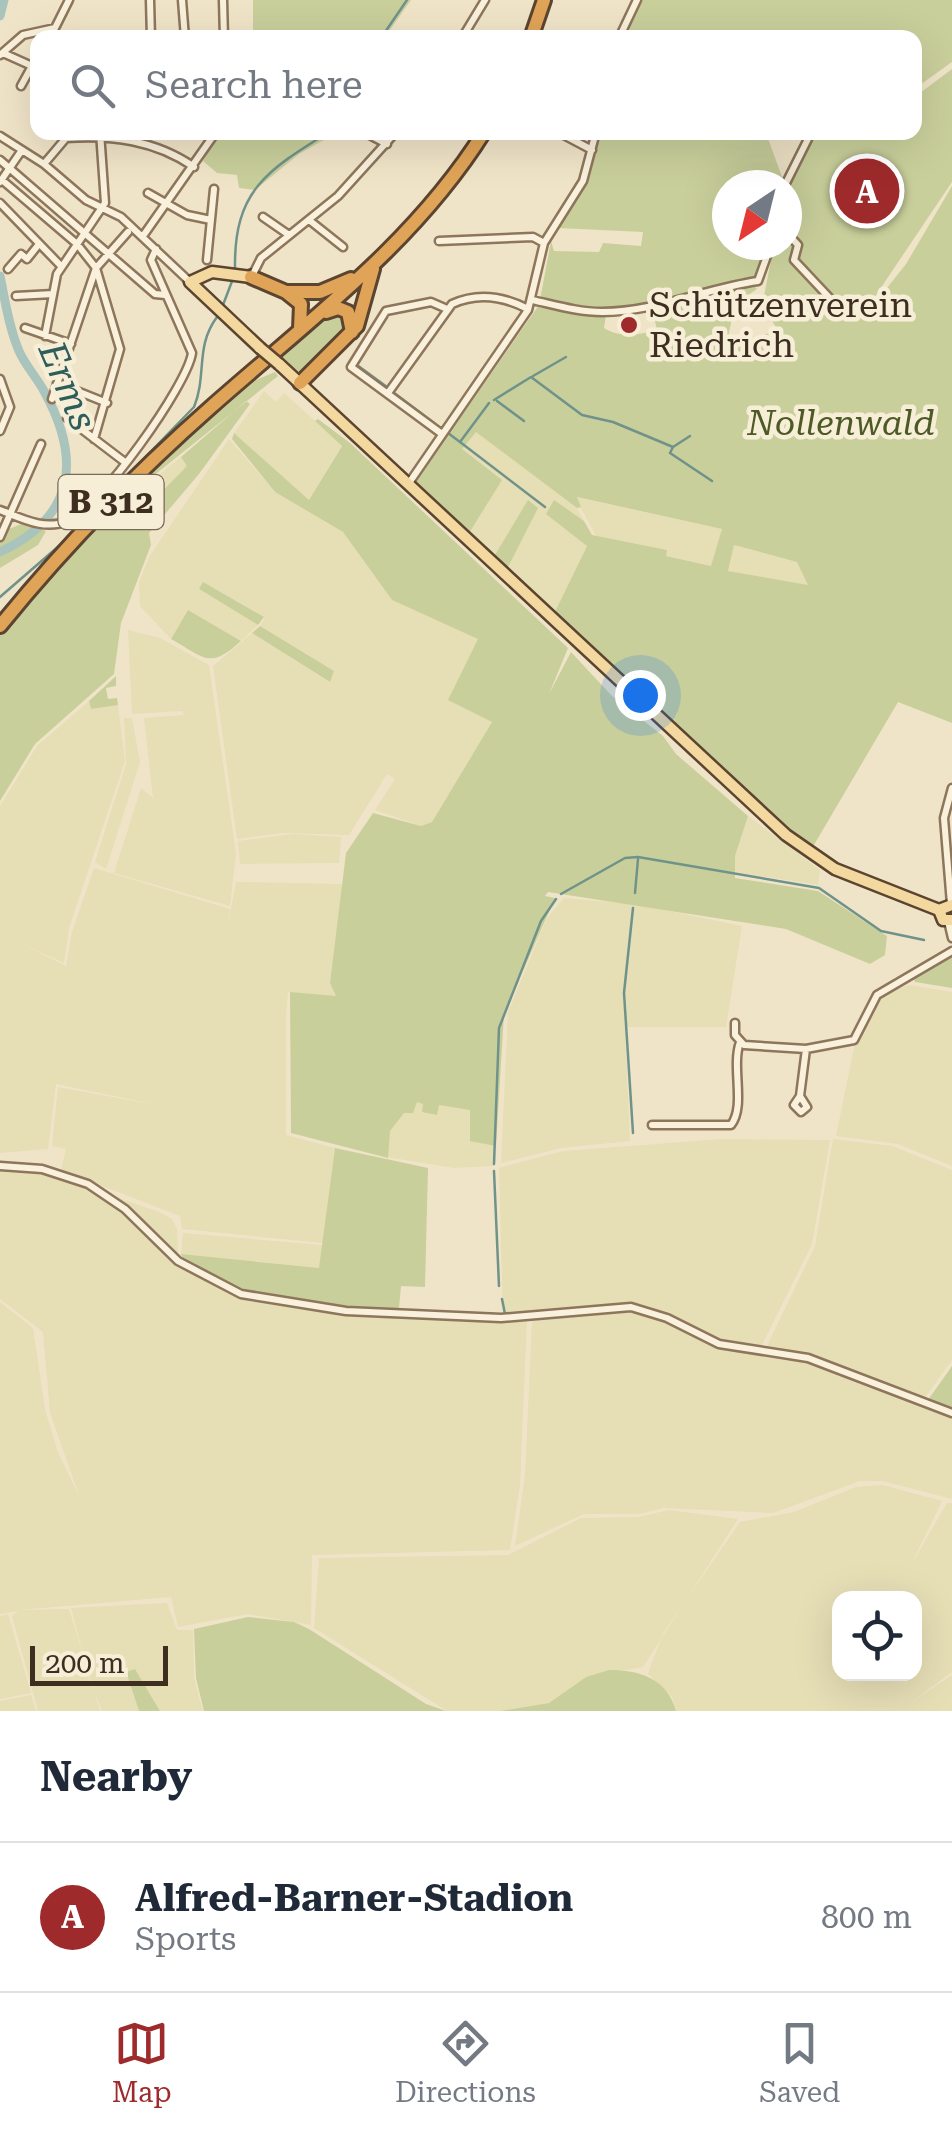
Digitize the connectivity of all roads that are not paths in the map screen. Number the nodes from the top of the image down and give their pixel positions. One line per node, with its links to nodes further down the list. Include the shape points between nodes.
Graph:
1 (69, 0): 8 (street)
2 (150, 0): 9 (street)
3 (182, 0): 10 (street)
4 (223, 0): 11 (street)
5 (484, 0): 12 (street)
6 (544, 0): 13 (highway)
7 (637, 0): 14 (street)
8 (55, 30)
9 (151, 30)
10 (185, 30)
11 (224, 30)
12 (467, 30)
13 (534, 30)
14 (623, 30)
15 (30, 35): 16 (street)
16 (1, 54): 17 (street)
17 (30, 65)
18 (30, 70): 19 (street)
19 (21, 86)
20 (0, 136): 32 (street)
21 (60, 140): 35 (street)
22 (99, 140): 44 (street)
23 (126, 140): 36 (street)
24 (211, 140): 36 (street)
25 (379, 140): 31 (street)
26 (390, 140): 31 (street)
27 (478, 140): 62 (highway, B 312, via 440,195)
28 (573, 140): 33 (street)
29 (594, 140): 33 (street)
30 (808, 140): 38 (street)
31 (387, 144): 47 (street)
32 (22, 150): 35 (street); 37 (street)
33 (592, 150): 53 (street, via 583,181)
34 (0, 160): 37 (street)
35 (44, 164): 44 (street)
36 (194, 167): 43 (street)
37 (11, 168): 39 (street); 48 (street)
38 (793, 170)
39 (1, 181): 55 (street)
40 (214, 189): 46 (street)
41 (148, 192): 43 (street)
42 (0, 203): 54 (street)
43 (167, 203): 46 (street); 50 (street)
44 (103, 208): 48 (street); 50 (street)
45 (263, 216): 51 (street)
46 (211, 220): 59 (street)
47 (309, 220): 51 (street); 56 (street)
48 (87, 232): 55 (street); 58 (street)
49 (128, 232): 58 (street)
50 (143, 236): 57 (street)
51 (290, 236): 66 (street)
52 (439, 241): 53 (street)
53 (544, 242): 73 (street)
54 (39, 244): 63 (street); 65 (street)
55 (77, 244): 63 (street); 64 (street)
56 (343, 247)
57 (156, 249): 67 (street); 70 (street, via 151,260)
58 (110, 252): 64 (street); 70 (street, via 155,294)
59 (207, 260)
60 (766, 260): 73 (street, via 758,281 608,312)
61 (794, 260): 74 (street)
62 (374, 265): 68 (highway, via 327,290); 77 (highway, B 312); 80 (highway)
63 (61, 266): 69 (street)
64 (96, 268): 82 (street); 88 (street, via 120,349)
65 (8, 269)
66 (229, 274): 67 (main road); 68 (highway); 72 (main road)
67 (194, 285): 72 (main road)
68 (286, 292): 79 (highway, via 304,311)
69 (52, 294): 71 (street); 81 (street)
70 (165, 294): 94 (street, via 192,357)
71 (16, 296)
72 (210, 300): 85 (main road, bridge)
73 (532, 300): 76 (street)
74 (840, 308)
75 (447, 309): 76 (street, via 484,296); 86 (street); 86 (street, via 431,302 386,311 351,367)
76 (528, 309): 91 (street)
77 (311, 320): 79 (highway, B 312); 80 (highway, via 344,310 353,320)
78 (25, 328): 81 (street)
79 (298, 331): 99 (highway, B 312, via 121,491)
80 (352, 334): 85 (highway)
81 (45, 336): 82 (street)
82 (71, 344): 84 (street)
83 (0, 379): 90 (street, via 10,407)
84 (57, 383): 87 (street); 88 (street)
85 (300, 383): 95 (main road)
86 (388, 393): 91 (street)
87 (52, 399)
88 (108, 403): 92 (street)
89 (67, 418): 92 (street)
90 (0, 430)
91 (442, 434): 95 (street)
92 (94, 439): 94 (street)
93 (41, 444): 97 (street)
94 (126, 463): 97 (street, via 71,520 52,525)
95 (409, 483): 103 (main road, via 786,835 835,869)
96 (0, 510): 97 (street)
97 (10, 514): 98 (street)
98 (0, 537)
99 (0, 626)
100 (952, 788): 101 (street)
101 (949, 802): 102 (street)
102 (952, 904): 103 (main road)
103 (939, 910): 104 (main road)
104 (950, 921): 105 (street)
105 (952, 940): 107 (street)
106 (952, 952): 107 (street)
107 (942, 958): 110 (street, via 877,995 854,1040)
108 (735, 1024): 109 (street)
109 (740, 1042): 110 (street); 112 (street, via 738,1114 731,1125)
110 (806, 1049): 111 (street)
111 (800, 1096)
112 (652, 1125)
113 (0, 1166): 114 (street, via 42,1169 88,1184 187,1268 259,1298 346,1311 501,1318 631,1307 719,1344 808,1358)
114 (952, 1413)

